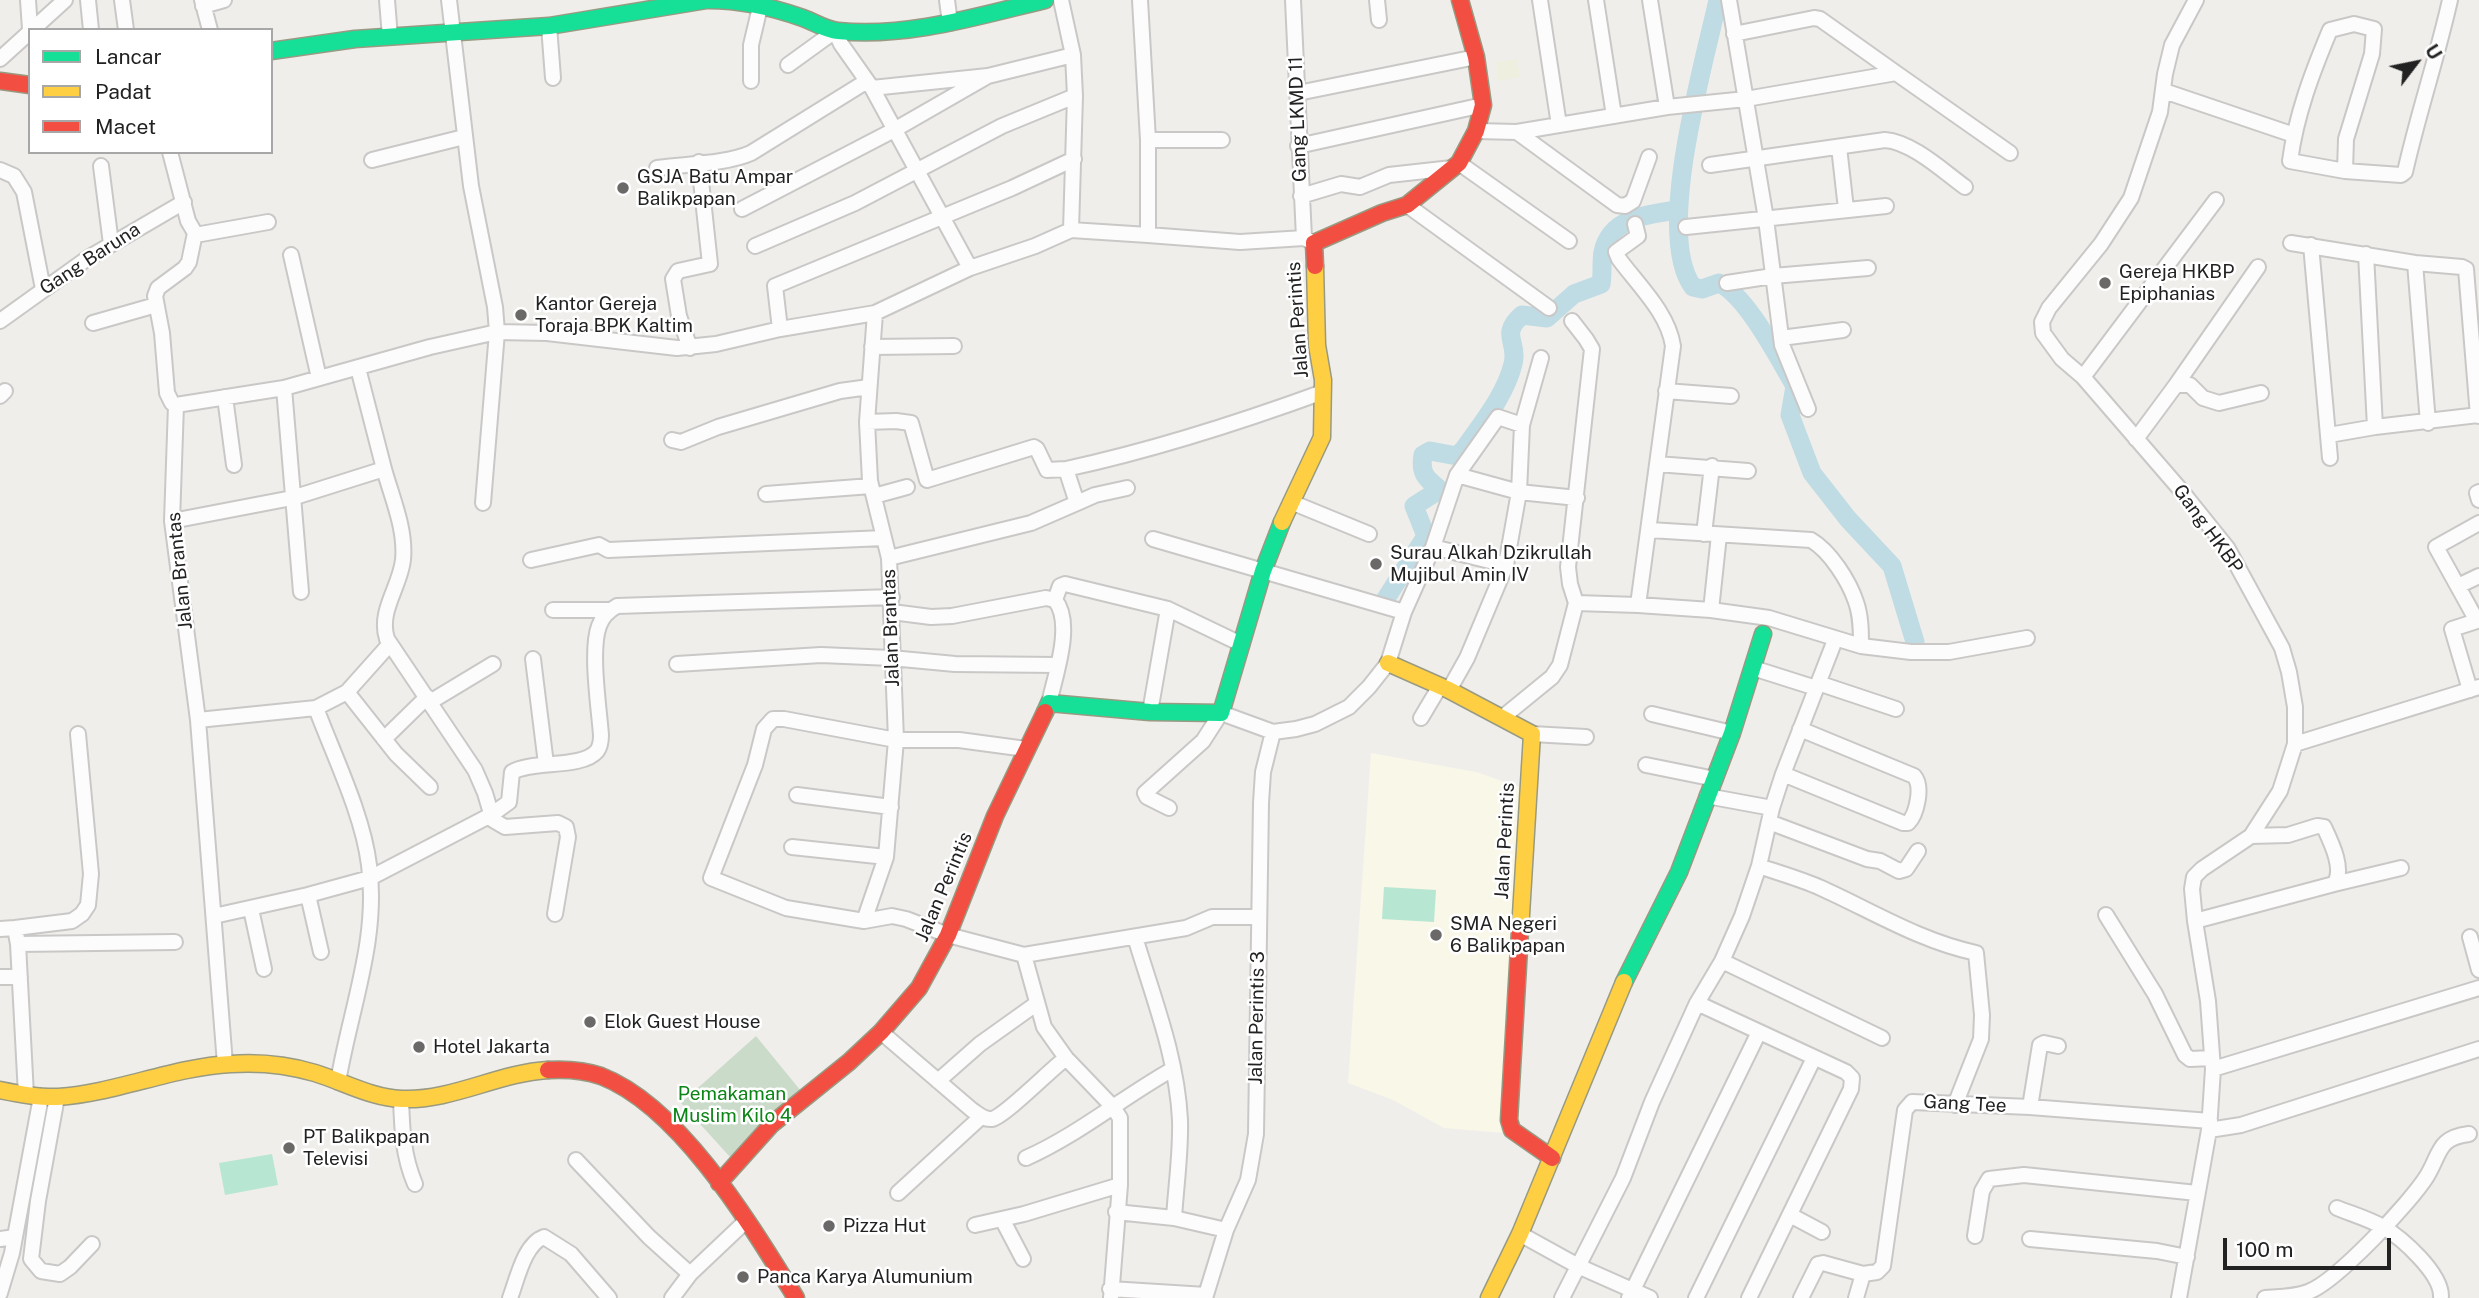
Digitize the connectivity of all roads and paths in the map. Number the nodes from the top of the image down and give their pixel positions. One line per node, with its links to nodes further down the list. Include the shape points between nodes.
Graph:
1 (28, 0): 27 (street)
2 (65, 0): 28 (street)
3 (88, 0): 29 (street)
4 (122, 0): 30 (street)
5 (224, 0): 22 (street)
6 (387, 0): 36 (street)
7 (449, 0): 34 (street)
8 (707, 0): 23 (main road); 26 (main road)
9 (947, 0): 25 (street)
10 (1045, 0): 25 (main road)
11 (1061, 0): 38 (street)
12 (1140, 0): 62 (street)
13 (1293, 0): 50 (street, Gang LKMD 11)
14 (1377, 0): 24 (street)
15 (1460, 0): 39 (main road, Jalan Perintis)
16 (1540, 0): 56 (street)
17 (1596, 0): 55 (street)
18 (1650, 0): 54 (street)
19 (1729, 0): 35 (street)
20 (2196, 0): 49 (street, via 2172,45)
21 (2450, 0): 78 (street, via 2405,172 2396,176)
22 (202, 3): 31 (street)
23 (770, 6): 33 (main road); 46 (street, via 751,45)
24 (1379, 20)
25 (950, 23): 33 (main road, via 888,32)
26 (549, 26): 34 (main road); 44 (street)
27 (30, 28)
28 (31, 28)
29 (91, 28)
30 (126, 28)
31 (209, 28)
32 (28, 31): 40 (street)
33 (835, 31): 41 (street); 47 (street)
34 (453, 33): 36 (main road); 61 (street)
35 (1734, 34): 42 (street, via 1820,19); 52 (street)
36 (390, 37): 37 (main road)
37 (273, 51)
38 (1073, 55): 43 (street); 51 (street)
39 (1476, 57): 50 (street); 53 (main road, Jalan Perintis)
40 (0, 59)
41 (788, 65)
42 (1896, 73): 52 (street); 66 (street)
43 (988, 76): 47 (street); 57 (street)
44 (553, 78)
45 (0, 81): 48 (main road)
46 (751, 81)
47 (870, 84): 57 (street); 72 (street, via 751,153 735,160)
48 (28, 85)
49 (2164, 91): 60 (street); 128 (street, Gang HKBP, via 2132,198 2042,322 2043,333 2062,359)
50 (1298, 93): 64 (street, Gang LKMD 11)
51 (1075, 96): 69 (street); 79 (street, via 1002,127)
52 (1746, 99): 54 (street); 71 (street)
53 (1483, 105): 58 (main road, Jalan Perintis); 64 (street)
54 (1667, 107): 55 (street)
55 (1614, 116): 56 (street)
56 (1559, 125): 59 (street)
57 (894, 130): 79 (street); 86 (street)
58 (1476, 131): 59 (street); 73 (main road, Jalan Perintis)
59 (1517, 132): 68 (street, via 1617,205 1633,201)
60 (2294, 135): 78 (street, via 2290,161); 78 (street, via 2330,30 2354,24 2374,29 2372,54 2346,139)
61 (464, 137): 70 (street); 120 (street)
62 (1148, 140): 63 (street); 95 (street)
63 (1222, 141)
64 (1298, 146): 81 (street, Gang LKMD 11)
65 (1839, 147): 71 (street); 80 (street, via 1895,141); 87 (street)
66 (2010, 153)
67 (171, 154): 83 (street)
68 (1649, 157)
69 (1074, 159): 88 (street); 93 (street)
70 (372, 160)
71 (1756, 160): 74 (street); 89 (street)
72 (699, 162): 76 (street); 124 (street, via 710,264 678,271 673,282)
73 (1456, 165): 81 (street, via 1390,175 1360,187 1341,184); 84 (main road, Jalan Perintis); 97 (street)
74 (1710, 165)
75 (101, 166): 99 (street)
76 (657, 168)
77 (0, 170): 110 (street, via 14,176 24,192)
78 (2346, 171)
79 (917, 172): 88 (street); 101 (street)
80 (1965, 187)
81 (1301, 197): 96 (street, Gang LKMD 11)
82 (2216, 200): 128 (street)
83 (184, 202): 94 (street); 99 (street, Gang Baruna)
84 (1407, 205): 96 (main road, Jalan Perintis); 113 (street)
85 (1886, 206): 87 (street)
86 (742, 209)
87 (1846, 209): 89 (street)
88 (941, 217): 106 (street); 118 (street, via 775,286)
89 (1766, 219): 92 (street); 108 (street)
90 (268, 222): 94 (street)
91 (1635, 224): 133 (street, via 1638,236 1616,252 1671,332)
92 (1686, 227)
93 (1071, 230): 95 (street); 106 (street)
94 (195, 233): 112 (street, via 189,262 158,288)
95 (1149, 235): 96 (street, via 1240,242)
96 (1309, 240): 134 (main road, Jalan Perintis)
97 (1569, 241)
98 (2291, 243): 100 (street)
99 (111, 244): 110 (street, Gang Baruna)
100 (2311, 245): 102 (street); 145 (street)
101 (755, 246)
102 (2366, 254): 104 (street); 144 (street)
103 (291, 255): 129 (street)
104 (2415, 263): 111 (street, via 2462,267); 142 (street)
105 (2258, 267): 130 (street)
106 (970, 268): 114 (street)
107 (1868, 268): 108 (street)
108 (1773, 276): 109 (street); 121 (street)
109 (1727, 283)
110 (43, 289): 115 (street, Gang Baruna)
111 (2474, 299): 127 (street)
112 (156, 305): 117 (street); 138 (street, via 167,393)
113 (1549, 307)
114 (875, 313): 118 (street); 123 (street, Jalan Brantas)
115 (0, 321)
116 (1572, 321): 163 (street, via 1592,349)
117 (93, 323)
118 (780, 329): 124 (street)
119 (1843, 330): 121 (street)
120 (497, 332): 124 (street); 126 (street); 166 (street)
121 (1781, 338): 139 (street)
122 (954, 346): 123 (street)
123 (872, 347): 131 (street, Jalan Brantas)
124 (690, 348)
125 (1541, 358): 143 (street)
126 (358, 368): 129 (street); 152 (street)
127 (2477, 369): 140 (street)
128 (2083, 377): 146 (street, Gang HKBP)
129 (319, 378): 132 (street)
130 (2176, 385): 135 (street, via 2190,385 2203,398 2219,403); 146 (street)
131 (869, 387): 141 (street, Jalan Brantas); 147 (street, via 840,391 681,442)
132 (284, 388): 137 (street); 162 (street)
133 (1666, 391): 136 (street); 149 (street)
134 (1323, 392): 153 (street, via 1199,436); 165 (main road, Jalan Perintis, via 1322,437)
135 (2261, 393)
136 (1731, 396)
137 (225, 397): 138 (street); 150 (street)
138 (176, 405): 168 (street, Jalan Brantas)
139 (1808, 409)
140 (2479, 416): 142 (street)
141 (867, 422): 153 (street, via 911,423 927,480 1034,447 1047,470); 158 (street, Jalan Brantas)
142 (2428, 423): 144 (street)
143 (1522, 425): 155 (street, via 1498,417); 159 (street)
144 (2375, 427): 145 (street)
145 (2329, 435): 148 (street)
146 (2136, 439): 230 (street, Gang HKBP, via 2228,550 2275,632 2289,672)
147 (672, 440)
148 (2330, 458)
149 (1657, 464): 151 (street); 170 (street)
150 (234, 466)
151 (1712, 466): 154 (street); 172 (street)
152 (384, 469): 162 (street); 199 (street, via 403,550 384,621)
153 (1066, 470): 167 (street)
154 (1748, 471)
155 (1457, 475): 159 (street); 176 (street)
156 (907, 487): 158 (street)
157 (1127, 488): 167 (street)
158 (873, 491): 161 (street); 174 (street, Jalan Brantas)
159 (1519, 492): 163 (street); 179 (street)
160 (2479, 492): 164 (street)
161 (766, 494)
162 (292, 498): 168 (street); 183 (street)
163 (1577, 498): 186 (street, via 1568,567)
164 (2479, 500)
165 (1291, 502): 171 (street); 180 (main road, Jalan Perintis)
166 (484, 503)
167 (1077, 503): 177 (street, via 1031,523)
168 (172, 521): 221 (street, Jalan Brantas)
169 (2479, 523): 182 (street, via 2436,547)
170 (1650, 530): 172 (street); 187 (street)
171 (1370, 534)
172 (1704, 534): 173 (street)
173 (1719, 535): 191 (street); 200 (street, via 1811,540 1823,547 1856,601)
174 (884, 538): 177 (street, Jalan Brantas); 178 (street, via 608,550 599,545)
175 (1153, 539): 180 (street)
176 (1433, 547): 179 (street); 193 (street)
177 (888, 558): 184 (street, Jalan Brantas)
178 (530, 560)
179 (1506, 565): 209 (street, via 1467,658)
180 (1263, 571): 193 (street); 198 (main road, Jalan Perintis)
181 (2479, 576): 182 (street)
182 (2458, 586): 194 (street)
183 (301, 592)
184 (892, 597): 190 (street, via 624,604); 192 (street, Jalan Brantas)
185 (1055, 600): 188 (street, via 1065,584); 192 (street, via 952,617); 206 (street, via 1064,627)
186 (1576, 603): 187 (street); 219 (street, via 1560,665)
187 (1639, 606): 191 (street)
188 (1168, 609): 198 (street); 216 (street)
189 (553, 610): 190 (street)
190 (610, 610): 232 (street, via 598,628 596,643 599,748 584,758)
191 (1712, 610): 197 (street, via 1769,618)
192 (892, 612): 201 (street, Jalan Brantas)
193 (1404, 612): 203 (street)
194 (2478, 621): 210 (street, via 2452,629)
195 (1763, 634): 207 (main road)
196 (2027, 638): 200 (street, via 1949,652)
197 (1835, 640): 200 (street); 208 (street)
198 (1241, 644): 217 (main road, Jalan Perintis)
199 (389, 645): 211 (street); 212 (street)
200 (1861, 646)
201 (891, 658): 205 (street, via 821,655); 206 (street); 229 (street, Jalan Brantas)
202 (533, 659): 232 (street)
203 (1388, 663): 209 (main road); 223 (street, via 1349,707 1315,724)
204 (493, 664): 212 (street)
205 (677, 664)
206 (1057, 665): 213 (street)
207 (1752, 668): 208 (street); 224 (main road)
208 (1817, 686): 215 (street); 222 (street)
209 (1445, 688): 219 (main road); 220 (street)
210 (2474, 688): 230 (street)
211 (347, 692): 214 (street); 228 (street)
212 (428, 699): 228 (street); 241 (street, via 480,780)
213 (1049, 703): 216 (main road); 231 (main road, Jalan Perintis)
214 (316, 708): 221 (street); 249 (street, via 358,820)
215 (1896, 709)
216 (1150, 712): 217 (main road)
217 (1222, 713): 223 (street); 240 (street, Jalan Perintis, via 1203,741 1145,793)
218 (1652, 714): 224 (street)
219 (1503, 717): 226 (main road)
220 (1421, 718)
221 (198, 720): 255 (street, Jalan Brantas)
222 (1800, 729): 234 (street); 234 (street, via 1914,776 1919,789 1913,818 1903,824)
223 (1273, 732): 256 (street, Jalan Perintis 3, via 1263,772)
224 (1732, 733): 235 (main road)
225 (78, 734): 259 (street, via 91,874 88,905 72,921)
226 (1532, 734): 227 (street); 298 (main road, Jalan Perintis, via 1509,1120 1512,1130)
227 (1586, 737)
228 (384, 739): 236 (street)
229 (896, 740): 231 (street, via 960,740); 239 (street, Jalan Brantas); 257 (street, via 773,719 764,729 755,765 711,878 786,908)
230 (2295, 744): 243 (street, Gang HKBP, via 2280,792)
231 (1026, 749): 261 (main road, Jalan Perintis)
232 (546, 764): 241 (street, via 512,772 509,802)
233 (1646, 765): 235 (street)
234 (1783, 774): 242 (street)
235 (1715, 779): 238 (main road)
236 (430, 787)
237 (797, 795): 239 (street)
238 (1707, 796): 242 (street); 298 (main road, via 1679,872 1627,975)
239 (891, 807): 246 (street, Jalan Brantas)
240 (1169, 808)
241 (491, 815): 249 (street); 253 (street, via 505,827 558,823 566,827)
242 (1770, 815): 245 (street, via 1899,871); 247 (street)
243 (2251, 836): 250 (street, via 2288,835 2324,827 2339,870); 258 (street, via 2194,877)
244 (792, 847): 246 (street)
245 (1917, 851)
246 (886, 858): 257 (street, Jalan Brantas)
247 (1759, 866): 268 (street); 291 (street, via 1819,887 1950,947 1976,953 1981,1039)
248 (2401, 868): 250 (street)
249 (370, 878): 251 (street); 287 (street, via 368,942)
250 (2334, 884): 258 (street)
251 (308, 895): 252 (street); 266 (street)
252 (251, 909): 255 (street); 269 (street)
253 (555, 914)
254 (2106, 915): 283 (street, via 2155,994 2185,1055)
255 (214, 916): 284 (street, Jalan Brantas)
256 (1258, 917): 262 (street, via 1212,917 1186,928); 313 (street, Jalan Perintis 3, via 1256,1134 1248,1181)
257 (864, 921): 261 (street, via 892,916)
258 (2195, 921): 283 (street)
259 (15, 928): 260 (street); 265 (street)
260 (0, 929)
261 (948, 936): 267 (street); 276 (main road, Jalan Perintis, via 919,988)
262 (1135, 937): 267 (street); 285 (street)
263 (2470, 937): 270 (street)
264 (175, 943): 265 (street)
265 (18, 944): 272 (street)
266 (321, 952)
267 (1024, 955): 274 (street)
268 (1722, 961): 275 (street); 278 (street)
269 (264, 969)
270 (2479, 970)
271 (0, 977): 272 (street)
272 (20, 977): 289 (street)
273 (2479, 988): 283 (street)
274 (1036, 1003): 281 (street, via 1044,1027); 286 (street)
275 (1697, 1003): 277 (street); 322 (street, via 1623,1178)
276 (881, 1032): 286 (street); 300 (main road, Jalan Perintis, via 772,1125)
277 (1759, 1032): 282 (street); 327 (street)
278 (1882, 1038)
279 (2058, 1046): 293 (street, via 2040,1045)
280 (2479, 1049): 295 (street, Gang Tee, via 2241,1125)
281 (1066, 1058): 292 (street); 294 (street, via 994,1119)
282 (1814, 1058): 307 (street, via 1846,1072 1852,1078 1851,1089); 337 (street)
283 (2213, 1063): 295 (street)
284 (225, 1065): 287 (main road, via 288,1067); 289 (main road)
285 (1173, 1069): 292 (street); 308 (street, via 1180,1122)
286 (938, 1081): 294 (street)
287 (338, 1082): 290 (main road)
288 (0, 1090): 289 (main road)
289 (41, 1096): 317 (street); 319 (street, via 42,1181 31,1259 37,1269 60,1274)
290 (401, 1099): 300 (main road, via 452,1092 535,1071 576,1070 601,1076 646,1102); 301 (street, via 405,1153)
291 (1955, 1105): 293 (street, Gang Tee); 324 (street, Gang Tee, via 1908,1105 1883,1266)
292 (1113, 1107): 297 (street); 302 (street, via 1120,1118)
293 (2030, 1107): 295 (street, Gang Tee)
294 (981, 1117): 303 (street)
295 (2209, 1126): 304 (street)
296 (2469, 1134): 312 (street, via 2443,1145 2427,1176)
297 (1026, 1158)
298 (1552, 1158): 315 (main road)
299 (576, 1160): 323 (street)
300 (719, 1183): 310 (main road)
301 (415, 1184)
302 (1119, 1185): 306 (street); 309 (street)
303 (898, 1193)
304 (2197, 1193): 316 (street, via 2024,1175 1989,1179 1982,1191); 320 (street)
305 (2337, 1208): 312 (street)
306 (1116, 1212): 308 (street); 326 (street)
307 (1790, 1215): 314 (street); 338 (street)
308 (1174, 1217): 313 (street)
309 (1002, 1219): 311 (street); 321 (street)
310 (746, 1221): 323 (street); 333 (main road)
311 (975, 1225)
312 (2384, 1227): 329 (street, via 2429,1266); 342 (street, via 2331,1279 2308,1292)
313 (1226, 1230): 328 (street, Jalan Perintis 3)
314 (1822, 1232)
315 (1520, 1234): 322 (street); 334 (main road)
316 (1975, 1236)
317 (7, 1238): 325 (street)
318 (2030, 1239): 320 (street)
319 (92, 1244)
320 (2186, 1257): 341 (street)
321 (1023, 1259)
322 (1578, 1266): 327 (street); 335 (street)
323 (690, 1274): 332 (street)
324 (1863, 1274): 339 (street, via 1823,1262); 340 (street)
325 (0, 1293)
326 (1111, 1293): 328 (street)
327 (1631, 1294): 336 (street)
328 (1205, 1296)
329 (2441, 1296)
330 (510, 1298): 331 (street, via 528,1253 544,1237 571,1254)
331 (609, 1298)
332 (672, 1298)
333 (796, 1298)
334 (1489, 1298)
335 (1562, 1298)
336 (1650, 1298)
337 (1696, 1298)
338 (1749, 1298)
339 (1801, 1298)
340 (1856, 1298)
341 (2179, 1298)
342 (2265, 1298)

